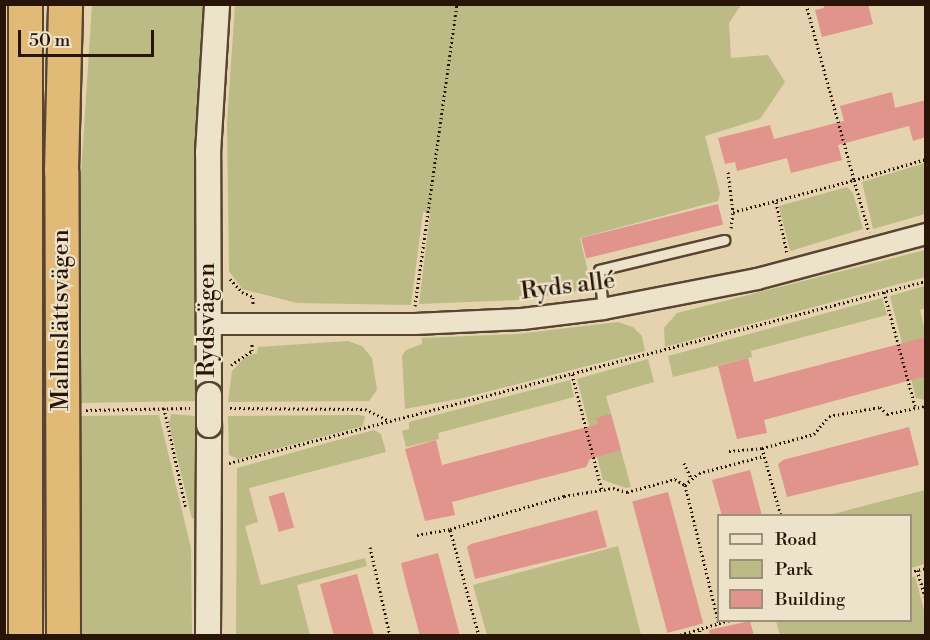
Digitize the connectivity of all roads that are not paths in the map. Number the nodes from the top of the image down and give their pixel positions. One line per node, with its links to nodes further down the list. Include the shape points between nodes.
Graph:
1 (20, 4): 5 (highway)
2 (25, 4): 5 (highway, Malmslättsvägen)
3 (217, 4): 9 (street, Rydsvägen, via 208,153)
4 (65, 7): 11 (highway, Malmslättsvägen, via 61,171)
5 (23, 41): 10 (highway, Malmslättsvägen)
6 (926, 234): 8 (street, Ryds allé, via 757,279)
7 (724, 240): 8 (lane, via 599,270)
8 (603, 309): 9 (street, Ryds allé, via 522,319 403,325)
9 (208, 324): 12 (street, Rydsvägen)
10 (25, 636)
11 (63, 636)
12 (208, 636)

